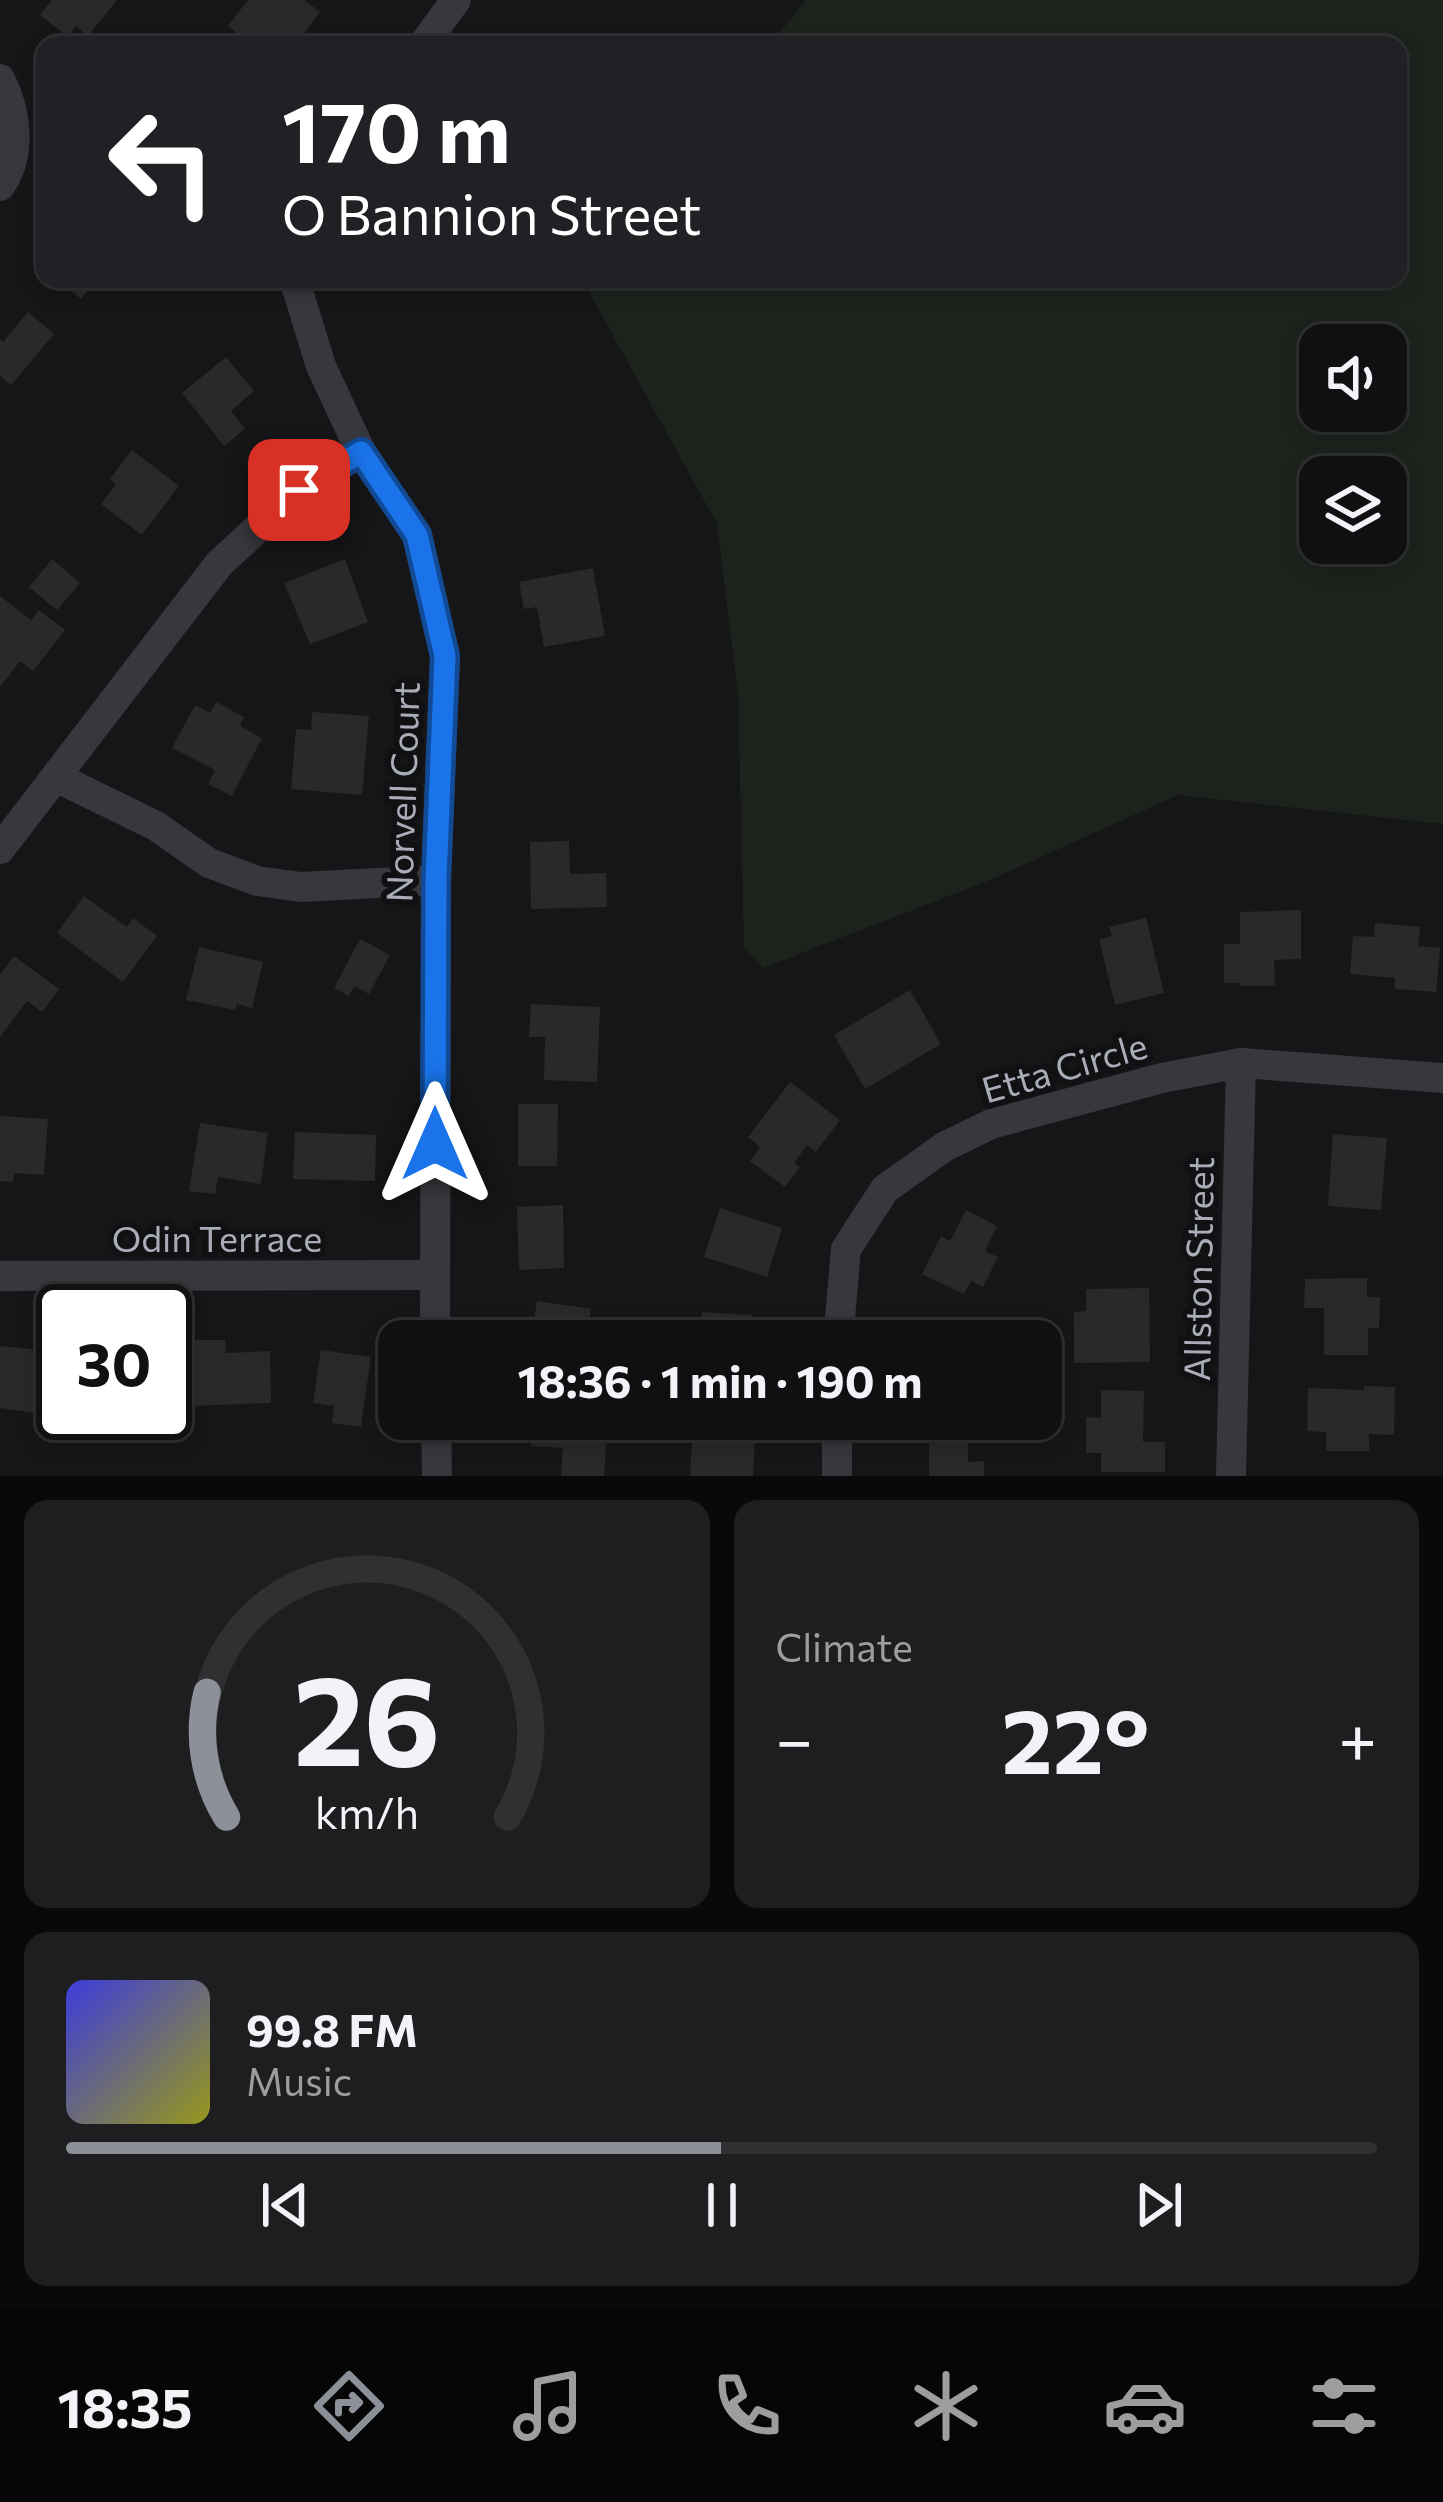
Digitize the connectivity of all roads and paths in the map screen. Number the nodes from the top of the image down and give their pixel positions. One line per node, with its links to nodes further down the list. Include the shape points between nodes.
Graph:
1 (456, 0): 2 (street)
2 (430, 36)
3 (0, 79): 4 (street, via 15,137)
4 (0, 186)
5 (297, 288): 6 (street, Norvell Court)
6 (361, 452): 7 (street, via 299,490 219,564); 9 (street, Norvell Court, via 417,535 445,656)
7 (56, 777): 8 (street); 9 (street, via 156,826 208,863 257,881 301,887)
8 (0, 849)
9 (436, 880): 12 (street, Norvell Court)
10 (1241, 1063): 11 (street, Etta Circle); 15 (street, Etta Circle, via 992,1124 944,1147 885,1189 846,1250); 20 (street, Allston Street)
11 (1443, 1078)
12 (435, 1275): 13 (street, Odin Terrace); 14 (street, Norvell Court)
13 (0, 1276)
14 (435, 1320)
15 (840, 1320)
16 (436, 1440): 18 (street)
17 (837, 1440): 19 (street)
18 (436, 1476)
19 (837, 1476)
20 (1231, 1476)

